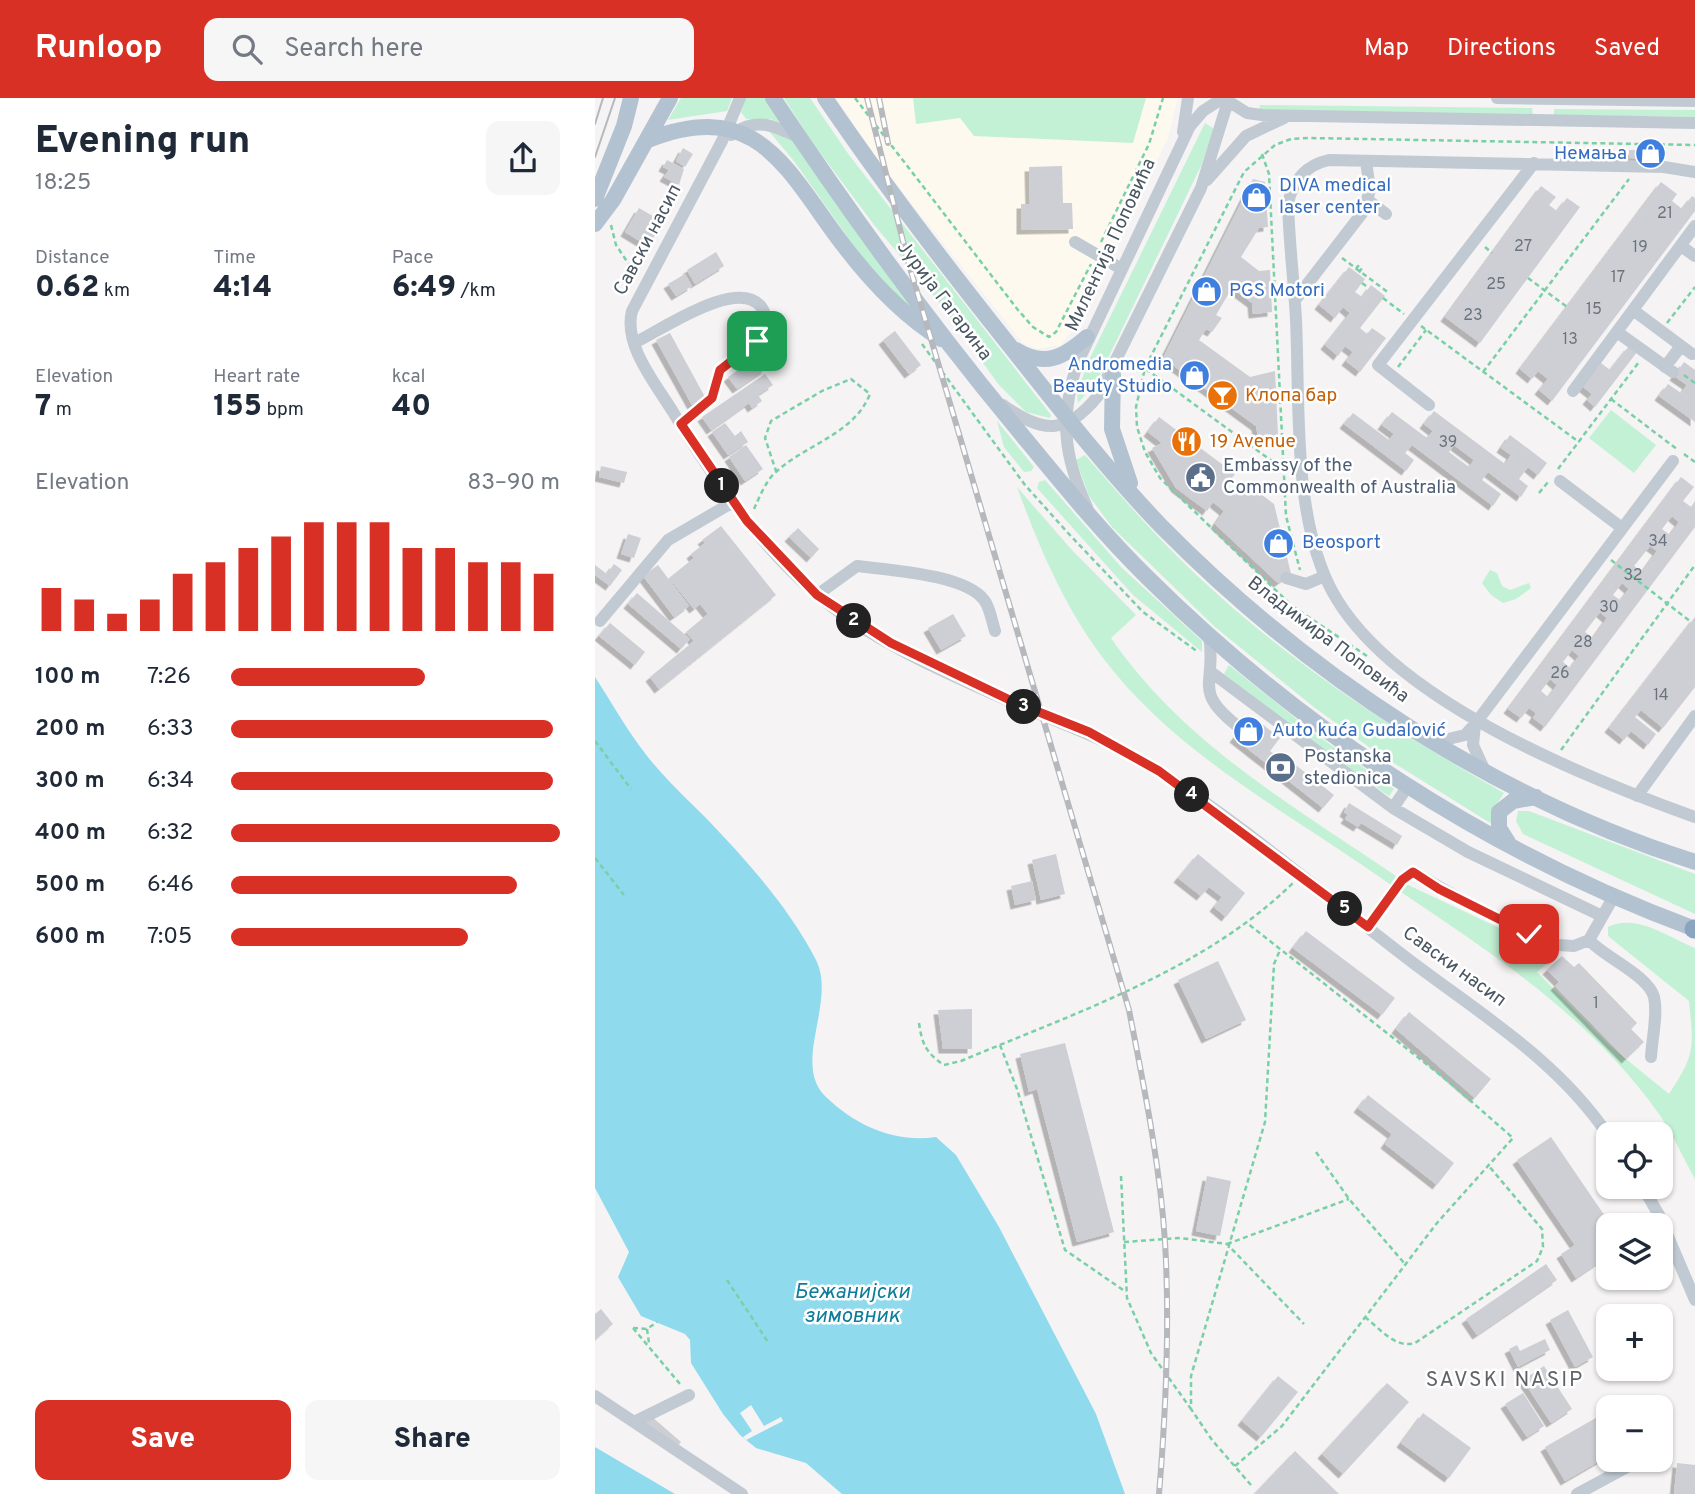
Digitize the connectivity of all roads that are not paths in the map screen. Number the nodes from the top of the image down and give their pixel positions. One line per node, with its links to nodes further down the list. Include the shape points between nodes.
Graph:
1 (631, 98): 20 (main road)
2 (670, 98): 13 (main road)
3 (740, 98): 15 (street, Савски насип)
4 (773, 98): 12 (main road, Јурија Гагарина)
5 (825, 98): 36 (main road, Јурија Гагарина, via 900,205)
6 (1188, 98): 14 (street)
7 (1497, 98): 9 (street)
8 (1226, 99): 10 (street, via 1249,114); 14 (street, Милентија Поповића, via 1196,117); 19 (street)
9 (1695, 101)
10 (1291, 116): 11 (street); 19 (street, via 1246,136)
11 (1695, 123)
12 (800, 138): 15 (street, via 773,125 756,123); 34 (main road, Јурија Гагарина)
13 (648, 140): 23 (main road); 34 (main road, via 697,117 719,117 764,137 893,302)
14 (1182, 140): 28 (street, Милентија Поповића)
15 (722, 141): 33 (street, Савски насип, via 630,319)
16 (1366, 161): 17 (street); 21 (street); 29 (street, via 1318,163 1296,181 1288,203)
17 (1534, 163): 18 (street); 41 (street, via 1378,365)
18 (1695, 172)
19 (1201, 188): 38 (street)
20 (595, 199)
21 (1369, 201): 22 (street); 29 (street)
22 (1386, 214)
23 (602, 221)
24 (1695, 226): 26 (street)
25 (1075, 242): 28 (street)
26 (1681, 246): 27 (street); 30 (street)
27 (1695, 256)
28 (1120, 268): 32 (street, Милентија Поповића)
29 (1295, 300): 50 (street, via 1303,472)
30 (1633, 310): 31 (street); 35 (street)
31 (1617, 332): 35 (street, via 1669,370); 39 (street)
32 (1087, 337): 36 (main road, via 1054,360 1030,357); 42 (street, Милентија Поповића, via 1071,383)
33 (634, 343): 43 (street, Савски насип); 43 (street, via 704,306 731,298 749,299 765,313 763,334 720,370 712,398)
34 (949, 344): 40 (main road, Јурија Гагарина)
35 (1681, 345): 37 (street)
36 (1011, 346): 42 (main road, Јурија Гагарина)
37 (1692, 354)
38 (1113, 370): 42 (street, via 1098,396); 46 (main road, via 1115,445)
39 (1573, 391)
40 (986, 392): 42 (street, via 1027,420); 48 (main road, Јурија Гагарина)
41 (1429, 405)
42 (1067, 421): 46 (main road, Владимира Поповића); 48 (street, Милентија Поповића, via 1075,480)
43 (681, 424): 47 (street, Савски насип)
44 (1673, 461): 49 (street)
45 (1560, 481): 49 (street)
46 (1138, 501): 60 (main road, Владимира Поповића, via 1215,578 1286,639 1378,707)
47 (733, 502): 52 (street, Савски насип); 53 (street, via 668,540)
48 (1093, 520): 55 (main road)
49 (1622, 528): 58 (street)
50 (1325, 576): 51 (street, via 1306,583); 58 (street, via 1343,609 1373,646)
51 (1286, 578)
52 (817, 595): 54 (street, via 857,566 906,572 971,589 985,600); 71 (street, Савски насип, via 891,643 1089,732 1159,771)
53 (600, 621)
54 (995, 631)
55 (1209, 636): 56 (street); 62 (main road, via 1289,701)
56 (1211, 668): 59 (street, via 1210,699); 65 (street)
57 (1695, 716): 63 (street)
58 (1477, 722): 60 (street, via 1465,735); 61 (street, via 1473,745); 63 (street)
59 (1235, 724)
60 (1436, 742): 61 (main road, Владимира Поповића)
61 (1484, 770): 64 (main road, Владимира Поповића)
62 (1408, 786): 65 (street); 67 (main road)
63 (1637, 796): 66 (street)
64 (1536, 797): 67 (main road, via 1513,801 1499,812 1499,828); 68 (main road, Владимира Поповића, via 1635,842)
65 (1393, 808): 70 (street, via 1468,852)
66 (1695, 817)
67 (1511, 846): 69 (main road)
68 (1695, 862)
69 (1614, 896): 70 (street); 72 (main road)
70 (1602, 916): 73 (street)
71 (1368, 927): 73 (street, via 1413,872 1547,942 1574,946); 75 (street, Савски насип, via 1509,1031)
72 (1695, 929)
73 (1589, 940): 74 (street, via 1652,992)
74 (1651, 1057)
75 (1598, 1122)
76 (1650, 1199): 77 (street)
77 (1695, 1300)
78 (688, 1395): 80 (street)
79 (595, 1396): 80 (street)
80 (633, 1422): 82 (street)
81 (1618, 1472): 83 (street)
82 (742, 1494)
83 (1577, 1494)

